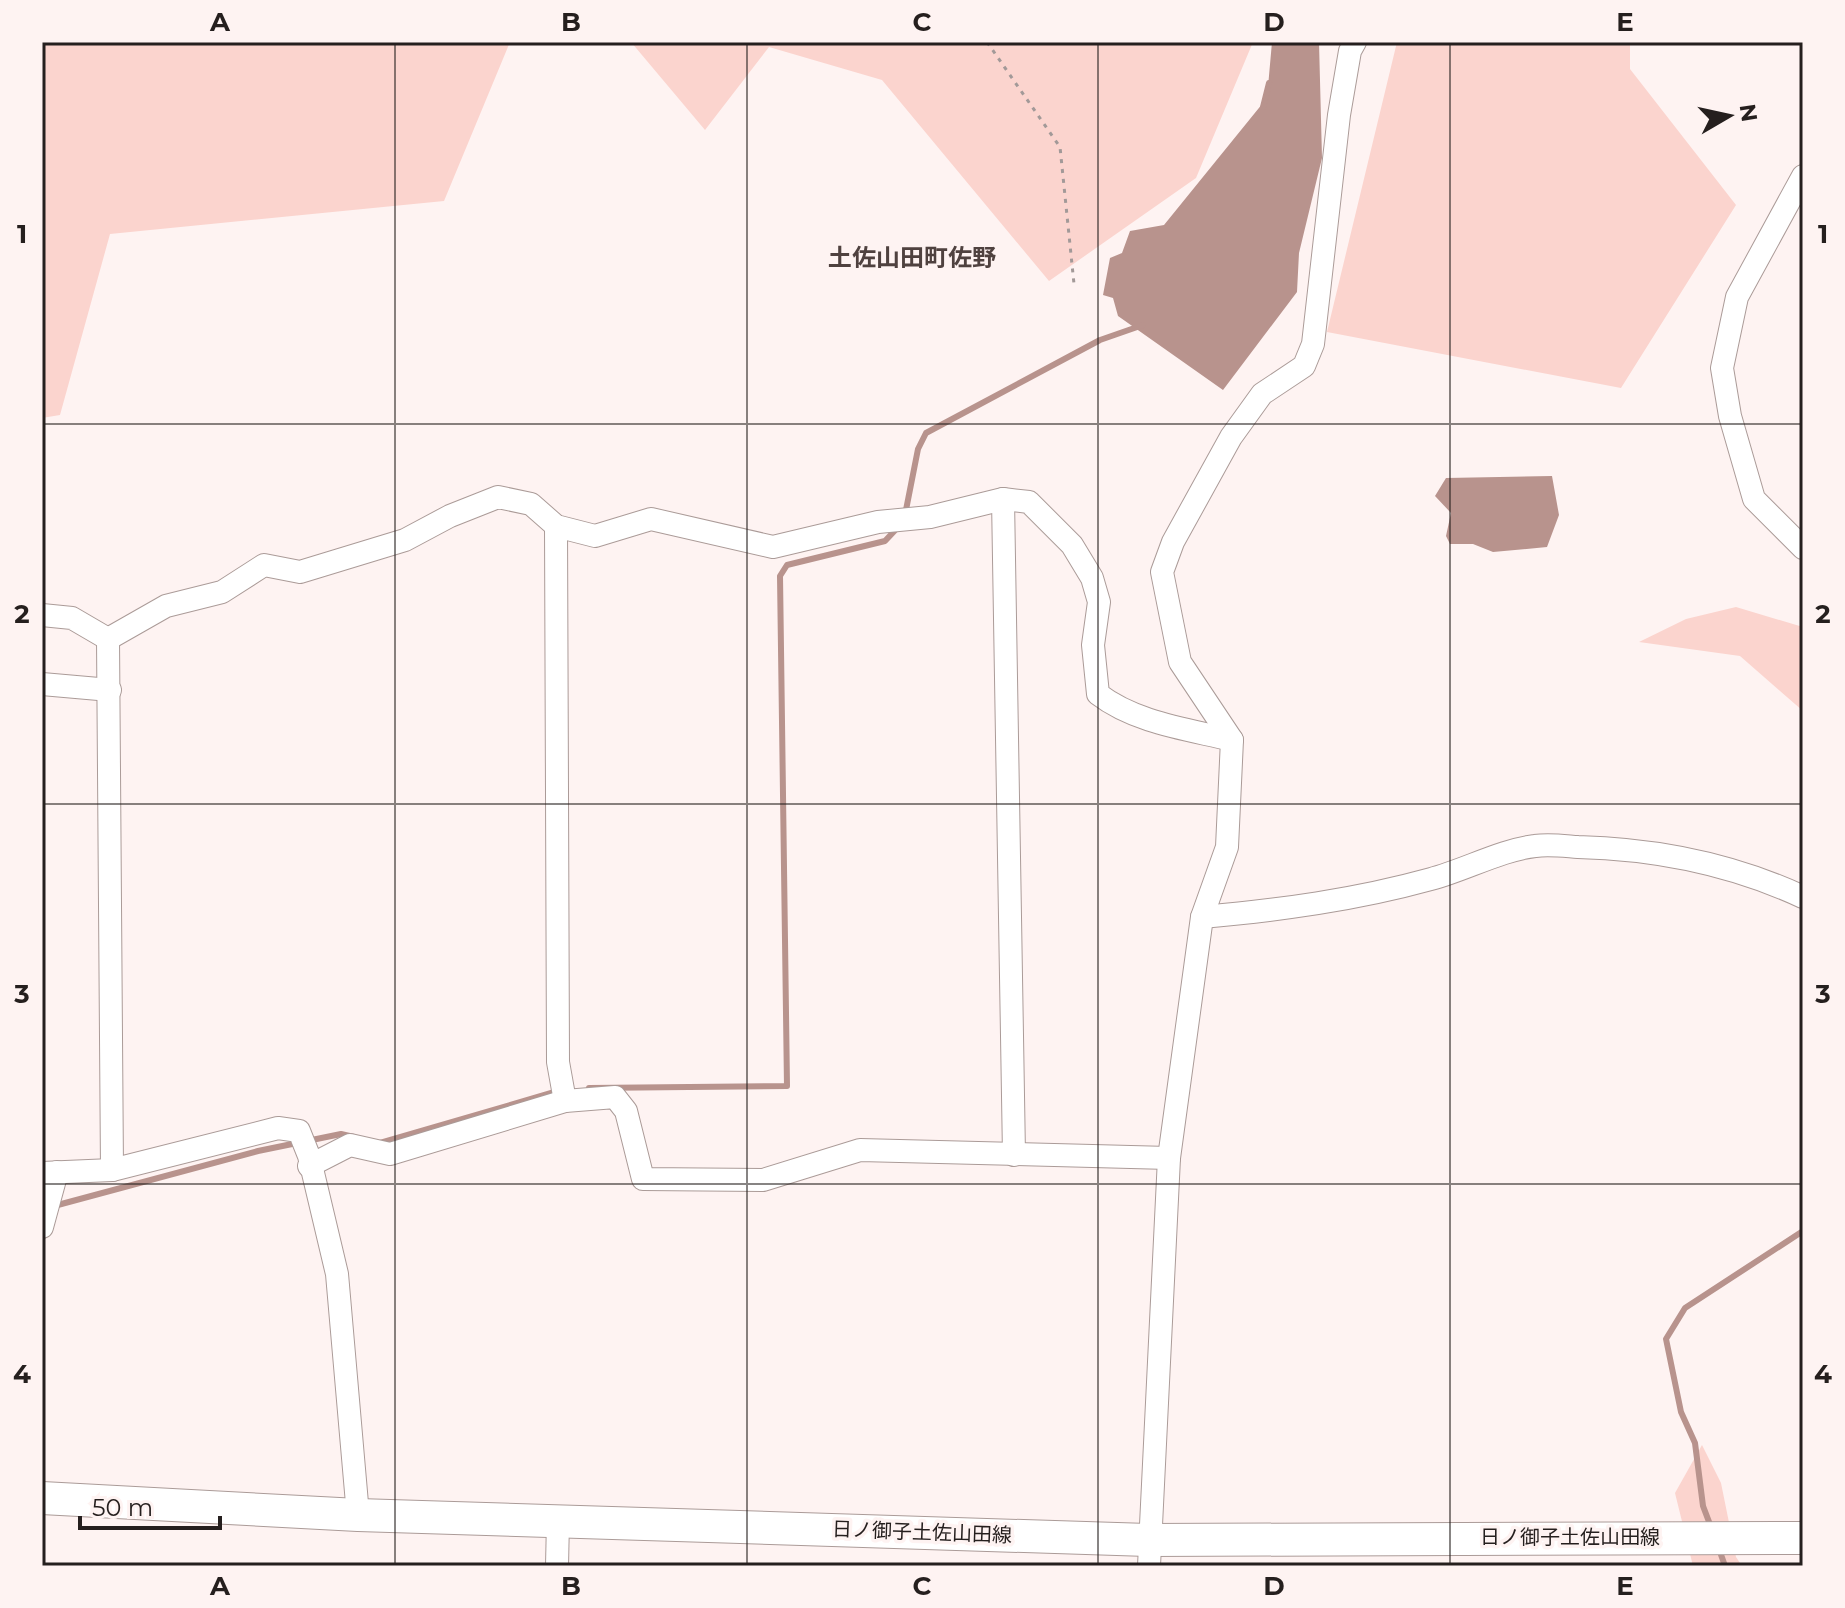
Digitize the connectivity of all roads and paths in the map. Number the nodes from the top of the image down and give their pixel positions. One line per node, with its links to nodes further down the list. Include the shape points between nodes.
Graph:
1 (987, 42): 4 (path, via 1060,147)
2 (1355, 42): 12 (street, via 1339,115 1313,344 1304,366 1262,394 1231,437 1162,572 1180,662)
3 (1803, 176): 7 (street, via 1737,297 1722,368 1754,499)
4 (1074, 284)
5 (1003, 499): 6 (street, via 773,547 651,519 595,536); 12 (street, via 1029,502 1072,545 1092,578 1099,602 1093,645 1098,694 1142,718); 16 (street)
6 (556, 526): 9 (street, via 531,504 498,497 405,540 300,572 264,565 222,592 166,606); 15 (street, via 558,1062)
7 (1803, 548)
8 (42, 615): 9 (street, via 72,618)
9 (108, 639): 11 (street)
10 (42, 684): 11 (street)
11 (110, 690): 19 (street)
12 (1232, 740): 14 (street, via 1227,847)
13 (1803, 897): 14 (street, via 1760,878 1686,857 1604,847 1535,846 1353,898)
14 (1202, 917): 17 (street)
15 (565, 1101): 16 (street, via 615,1097 626,1111 643,1179 763,1180 860,1150); 18 (street, via 390,1154 350,1145)
16 (1014, 1155): 17 (street)
17 (1169, 1158): 26 (street)
18 (309, 1161): 19 (street, via 299,1131 278,1128); 23 (street, via 337,1274)
19 (112, 1170): 20 (street)
20 (50, 1172): 21 (street)
21 (42, 1225)
22 (42, 1498): 23 (main road, 日ノ御子土佐山田線)
23 (358, 1515): 24 (main road, 日ノ御子土佐山田線)
24 (558, 1521): 26 (main road, 日ノ御子土佐山田線); 27 (street)
25 (1803, 1538): 26 (main road, 日ノ御子土佐山田線, via 1712,1536)
26 (1148, 1553)
27 (557, 1566)

